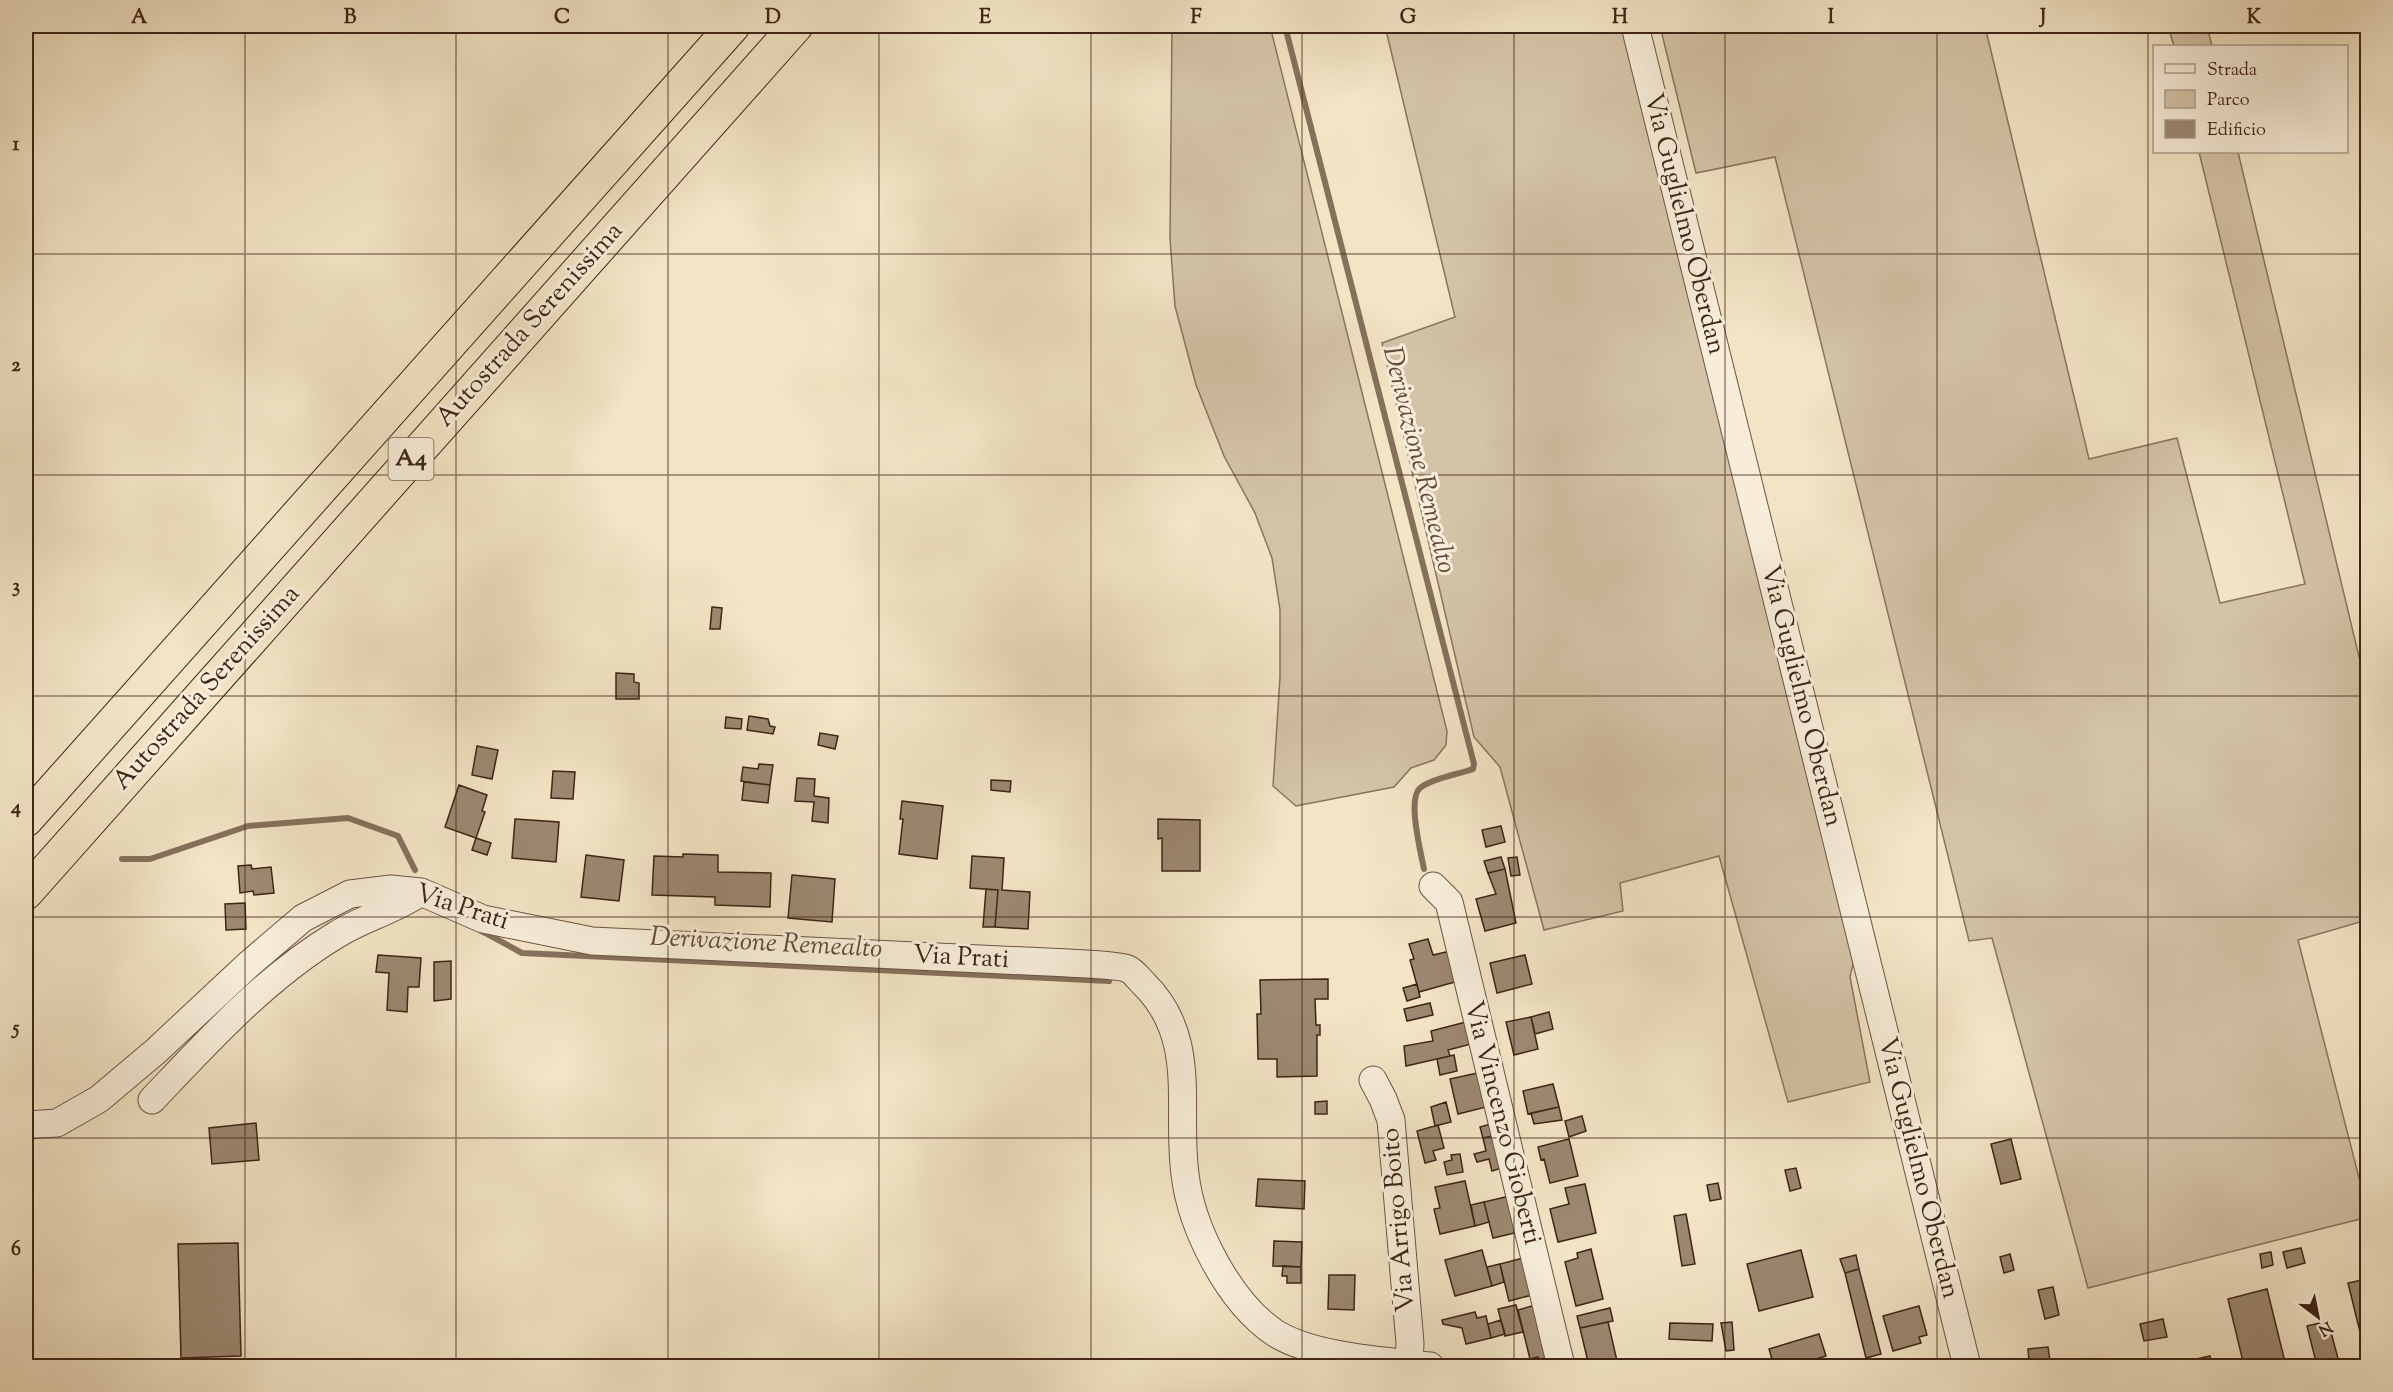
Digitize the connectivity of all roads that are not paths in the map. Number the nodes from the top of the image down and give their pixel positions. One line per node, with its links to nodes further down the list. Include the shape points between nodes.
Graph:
1 (733, 26): 4 (highway, Autostrada Serenissima / A4)
2 (796, 26): 7 (highway, Autostrada Serenissima / A4)
3 (1635, 26): 13 (street, Via Guglielmo Oberdan)
4 (26, 820)
5 (1433, 886): 12 (street, Via Vincenzo Gioberti, via 1449,902)
6 (422, 892): 9 (street, via 401,906 338,934 278,975); 10 (street, Via Prati, via 391,889 350,894 303,918 99,1100 57,1123); 11 (street, Via Prati, via 483,920 592,941 1128,969 1155,995 1176,1035 1184,1072 1184,1173 1192,1214 1228,1283 1252,1313 1275,1332 1300,1345)
7 (26, 893)
8 (1373, 1080): 11 (street, Via Arrigo Boito, via 1391,1120 1410,1343)
9 (152, 1100)
10 (26, 1125)
11 (1420, 1365)
12 (1561, 1366)
13 (1967, 1366)

